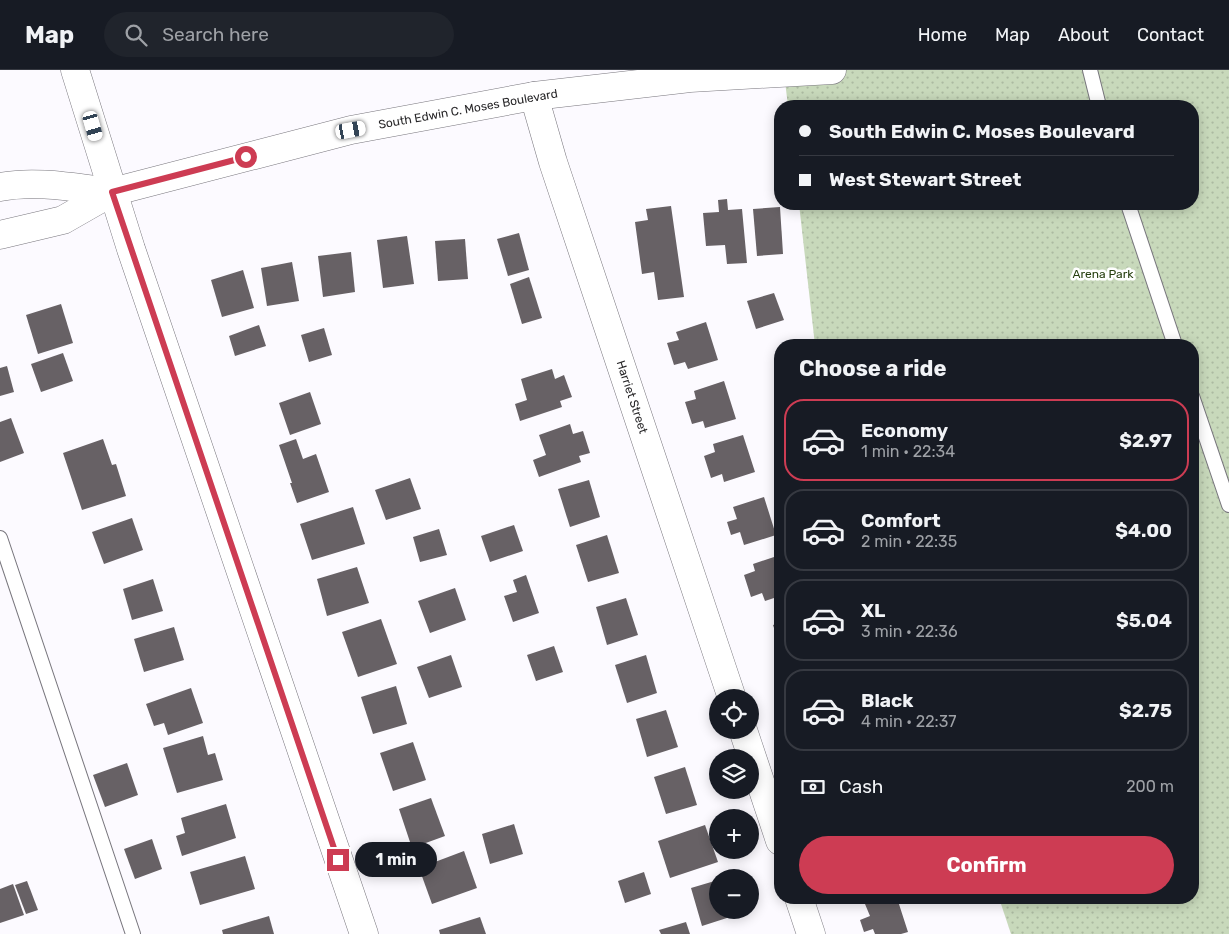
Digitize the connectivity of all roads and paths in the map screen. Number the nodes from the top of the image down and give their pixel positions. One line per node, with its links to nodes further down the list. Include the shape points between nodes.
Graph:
1 (75, 70): 7 (main road)
2 (832, 70): 4 (main road, South Edwin C. Moses Boulevard, via 690,78)
3 (1090, 70): 5 (lane)
4 (534, 96): 7 (main road, South Edwin C. Moses Boulevard, via 351,130); 14 (main road, Harriet Street)
5 (1097, 100)
6 (0, 187): 7 (main road, South Edwin C. Moses Boulevard, via 41,185)
7 (112, 192): 9 (main road, South Edwin C. Moses Boulevard, via 63,220); 19 (main road)
8 (1130, 210): 10 (lane)
9 (0, 235)
10 (1173, 339)
11 (1199, 417): 12 (lane)
12 (1229, 505)
13 (0, 538): 18 (lane)
14 (729, 689)
15 (746, 739): 16 (main road)
16 (774, 823)
17 (801, 904): 20 (main road)
18 (133, 934)
19 (364, 934)
20 (811, 934)

